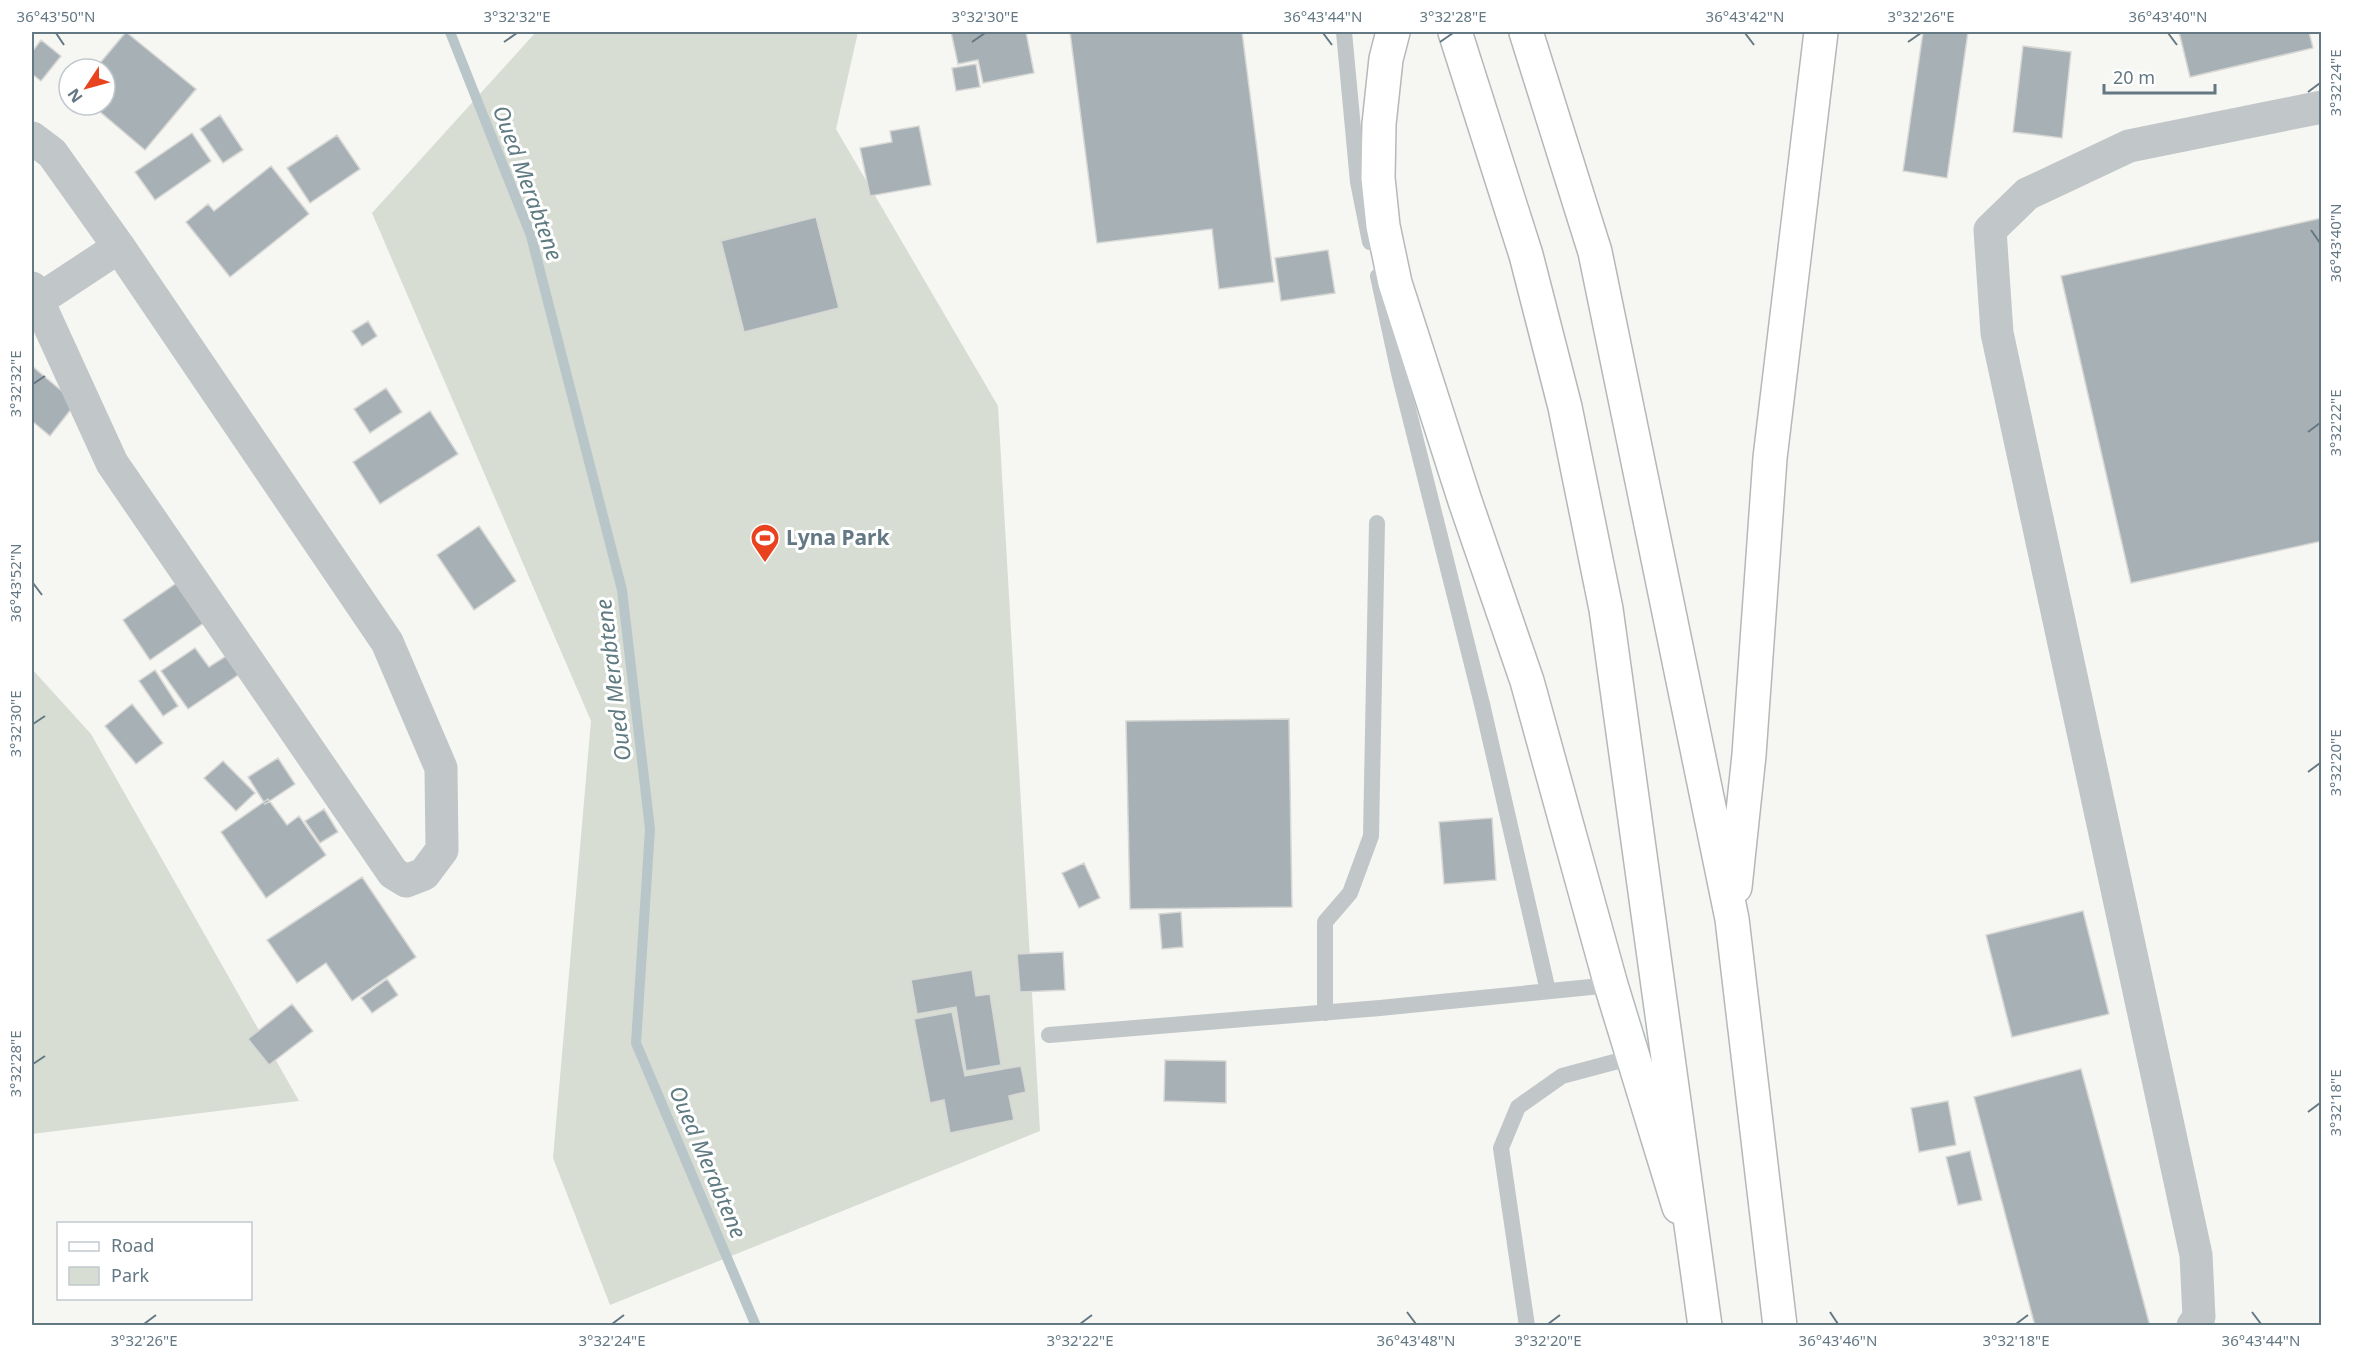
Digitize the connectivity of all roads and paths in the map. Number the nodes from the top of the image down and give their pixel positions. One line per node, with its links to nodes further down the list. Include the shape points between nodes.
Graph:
1 (1344, 32): 13 (lane, via 1358,182 1399,373 1482,704)
2 (1393, 32): 12 (main road, via 1379,123 1378,178 1395,283 1527,681)
3 (1455, 32): 17 (main road, via 1526,255 1565,407 1606,609)
4 (1526, 32): 11 (main road, via 1595,252)
5 (1821, 32): 11 (main road, via 1770,458 1749,755)
6 (2322, 107): 21 (street, via 2129,146 2027,194 1990,230 1997,333 2196,1255 2199,1317)
7 (32, 138): 8 (street, via 52,153)
8 (119, 247): 9 (street); 9 (street, via 387,642 441,768 442,850 424,874 406,881 393,873 112,463)
9 (34, 295)
10 (1377, 523): 14 (lane, via 1371,836 1350,893 1325,922)
11 (1732, 919): 20 (main road)
12 (1611, 985): 13 (lane); 16 (main road)
13 (1548, 991): 14 (lane)
14 (1325, 1013): 15 (lane)
15 (1049, 1035)
16 (1633, 1057): 17 (main road); 18 (lane, via 1562,1076 1518,1107 1501,1148)
17 (1698, 1269): 19 (main road)
18 (1527, 1326)
19 (1705, 1326)
20 (1780, 1326)
21 (2193, 1326)

